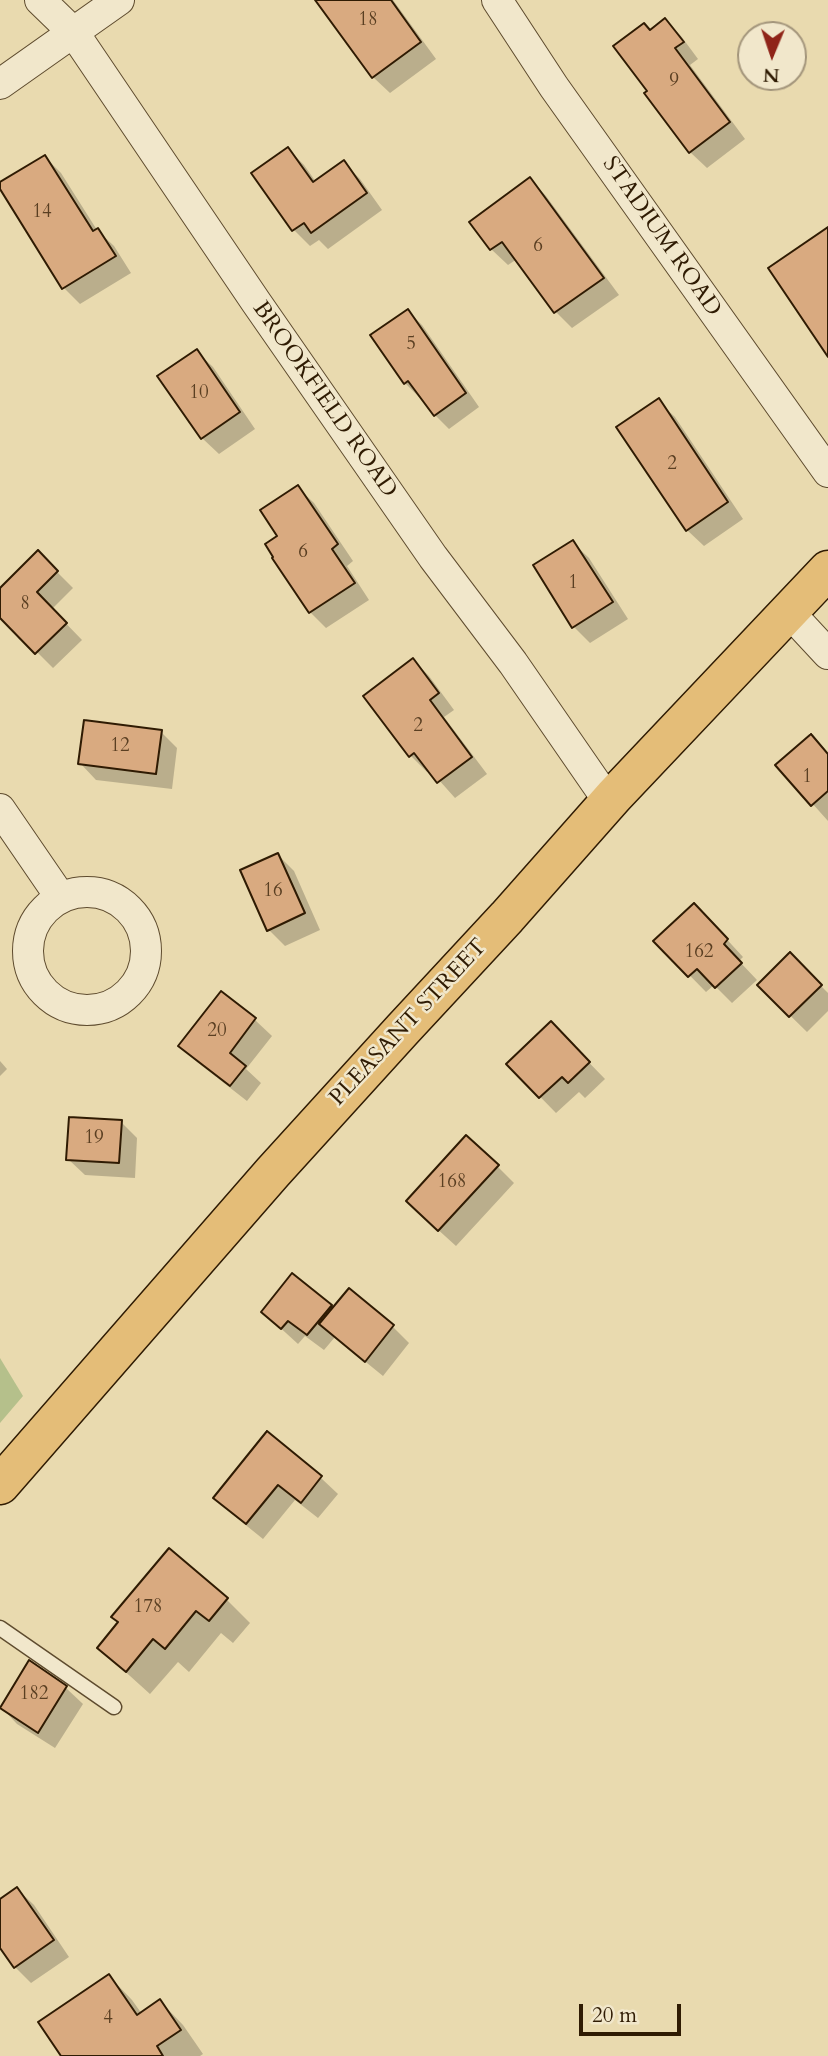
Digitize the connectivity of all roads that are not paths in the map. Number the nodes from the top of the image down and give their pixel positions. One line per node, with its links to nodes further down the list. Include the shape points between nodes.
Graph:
1 (40, 0): 4 (street, BROOKFIELD ROAD)
2 (119, 0): 4 (street)
3 (497, 0): 6 (street, STADIUM ROAD, via 554,88)
4 (74, 33): 5 (street); 10 (street, BROOKFIELD ROAD, via 433,557)
5 (0, 84)
6 (828, 472)
7 (828, 570): 8 (main road, PLEASANT STREET)
8 (788, 611): 9 (street); 10 (main road, PLEASANT STREET)
9 (828, 654)
10 (609, 802): 13 (main road, PLEASANT STREET, via 273,1172)
11 (0, 809): 12 (street)
12 (61, 898)
13 (0, 1485)
14 (0, 1628): 15 (lane)
15 (114, 1707)

